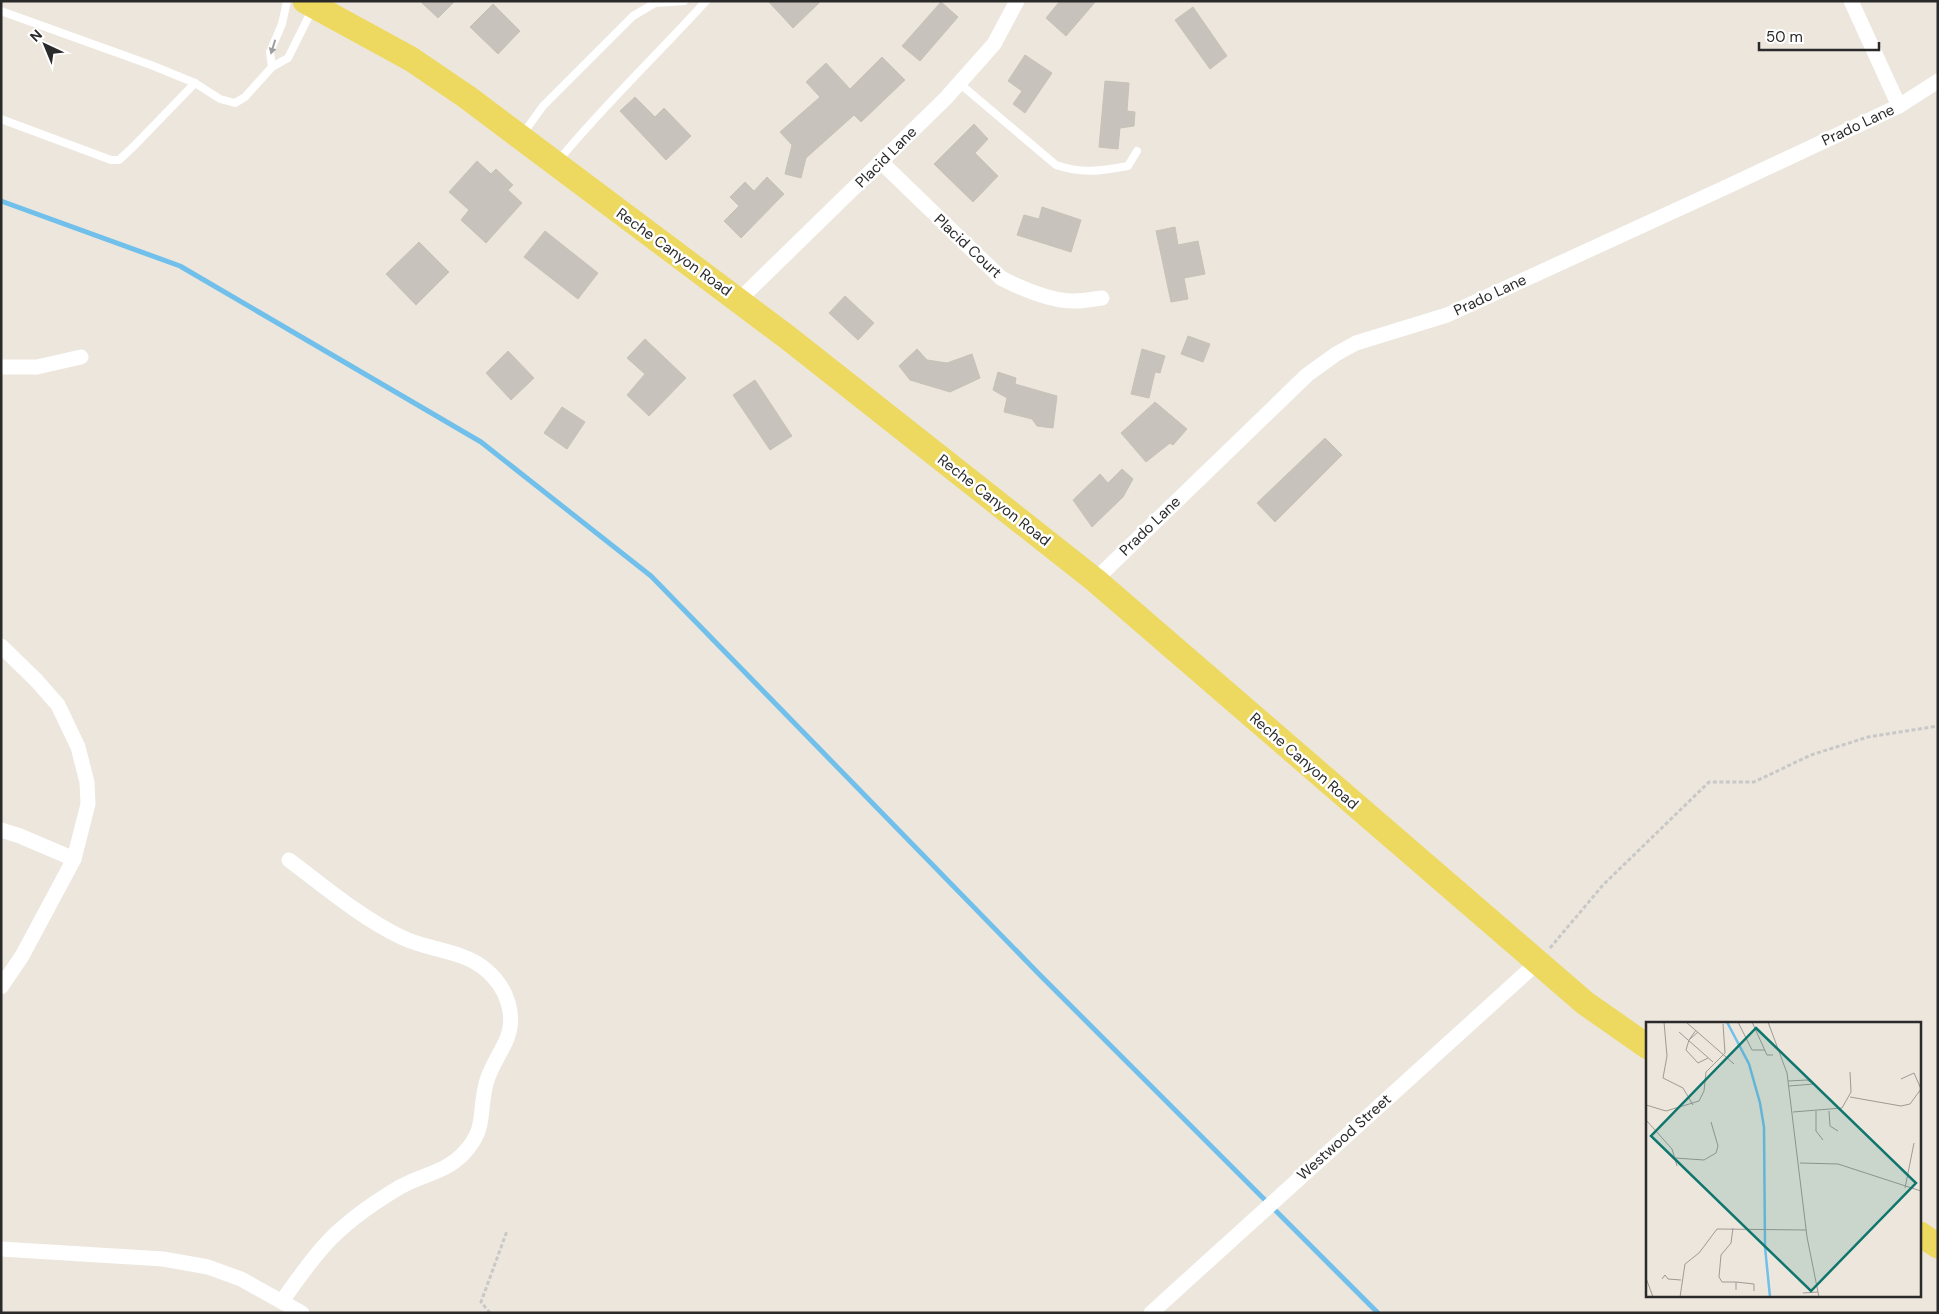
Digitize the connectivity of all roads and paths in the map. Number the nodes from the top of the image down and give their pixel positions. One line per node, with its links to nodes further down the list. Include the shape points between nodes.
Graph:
1 (287, 1): 8 (lane, one-way to 8, via 282,24 270,52)
2 (684, 1): 14 (lane, via 655,3 633,16 544,106)
3 (706, 1): 17 (lane)
4 (1017, 1): 11 (street, Placid Lane, via 994,44)
5 (1850, 1): 12 (street)
6 (309, 4): 8 (lane, via 288,58); 14 (main road, Reche Canyon Road, via 411,59)
7 (1, 11): 10 (lane)
8 (272, 67): 10 (lane, via 245,98 235,103 220,99)
9 (1938, 81): 12 (street, Prado Lane)
10 (194, 83): 13 (lane, via 118,160)
11 (959, 83): 15 (lane, via 1056,165 1073,171 1094,172 1128,166); 16 (street, Placid Lane)
12 (1899, 106): 22 (street, Prado Lane, via 1447,314 1356,343 1336,354 1307,374)
13 (1, 119)
14 (520, 137): 17 (main road, Reche Canyon Road)
15 (1137, 151)
16 (881, 162): 18 (street, Placid Court, via 1001,278 1052,298 1074,302); 19 (street, Placid Lane)
17 (555, 164): 19 (main road, Reche Canyon Road)
18 (1102, 298)
19 (739, 300): 22 (main road, Reche Canyon Road)
20 (81, 357): 21 (street, via 37,367)
21 (1, 366)
22 (1095, 580): 28 (main road, Reche Canyon Road)
23 (1, 646): 26 (street, via 58,705 78,747 87,782 88,804)
24 (1938, 726): 28 (path, via 1868,737 1811,755 1754,782 1709,782 1603,885)
25 (1, 830): 26 (street)
26 (74, 859): 29 (street, via 22,956)
27 (289, 860): 35 (street, via 347,904 402,938 484,968 505,992 510,1004 510,1021 506,1041 489,1072 482,1123 473,1142 452,1164 401,1186 345,1226 323,1246)
28 (1538, 962): 30 (main road, Reche Canyon Road, via 1585,1003); 38 (street, Westwood Street)
29 (1, 987)
30 (1646, 1046)
31 (507, 1231): 37 (path, via 481,1302)
32 (1922, 1235): 33 (main road)
33 (1938, 1246)
34 (1, 1249): 35 (street, via 172,1260 208,1267 241,1279)
35 (282, 1301): 36 (street)
36 (302, 1313)
37 (490, 1313)
38 (1151, 1313)

